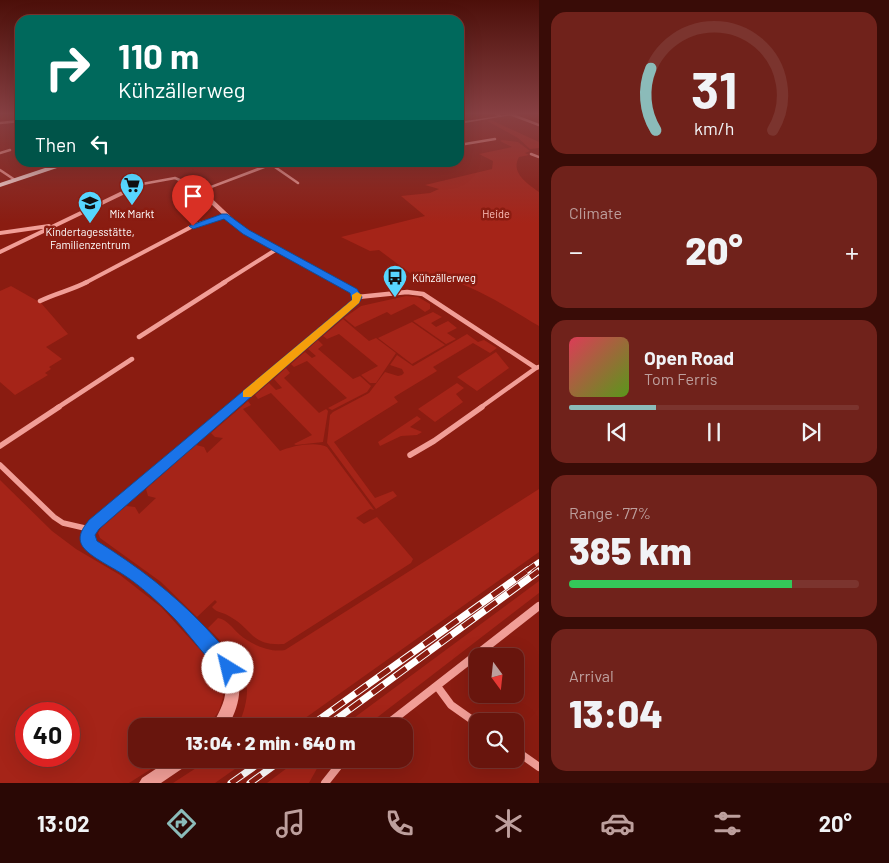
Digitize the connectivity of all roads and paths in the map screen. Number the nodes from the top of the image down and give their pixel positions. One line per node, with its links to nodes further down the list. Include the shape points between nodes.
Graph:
1 (532, 154): 2 (street)
2 (539, 157)
3 (56, 167): 7 (main road)
4 (266, 167): 10 (street)
5 (275, 167): 8 (street)
6 (0, 170): 7 (street)
7 (15, 180): 9 (main road)
8 (298, 183)
9 (0, 185)
10 (201, 188): 11 (street, via 201,192); 12 (street, via 175,178 142,184)
11 (225, 216): 16 (street); 19 (street, via 193,226 76,288 60,291)
12 (55, 224): 13 (street); 15 (street)
13 (19, 230): 14 (street); 15 (street, via 27,234)
14 (0, 233)
15 (26, 239): 17 (street)
16 (277, 249): 18 (street, via 353,291); 20 (street)
17 (0, 252)
18 (358, 297): 22 (street, via 407,292 423,294); 26 (street)
19 (40, 301)
20 (139, 337)
21 (132, 358): 23 (street)
22 (537, 367): 24 (street)
23 (0, 446)
24 (410, 455)
25 (0, 465): 26 (street, via 54,517 63,523)
26 (89, 529): 29 (street, via 87,538 91,546 155,589 223,660 233,686)
27 (539, 606): 28 (street)
28 (436, 686): 30 (street); 31 (street, via 451,705)
29 (224, 718)
30 (395, 718)
31 (469, 718)
32 (524, 756): 33 (street)
33 (539, 767)
34 (170, 768): 36 (street)
35 (337, 768): 37 (street)
36 (147, 783)
37 (325, 783)

